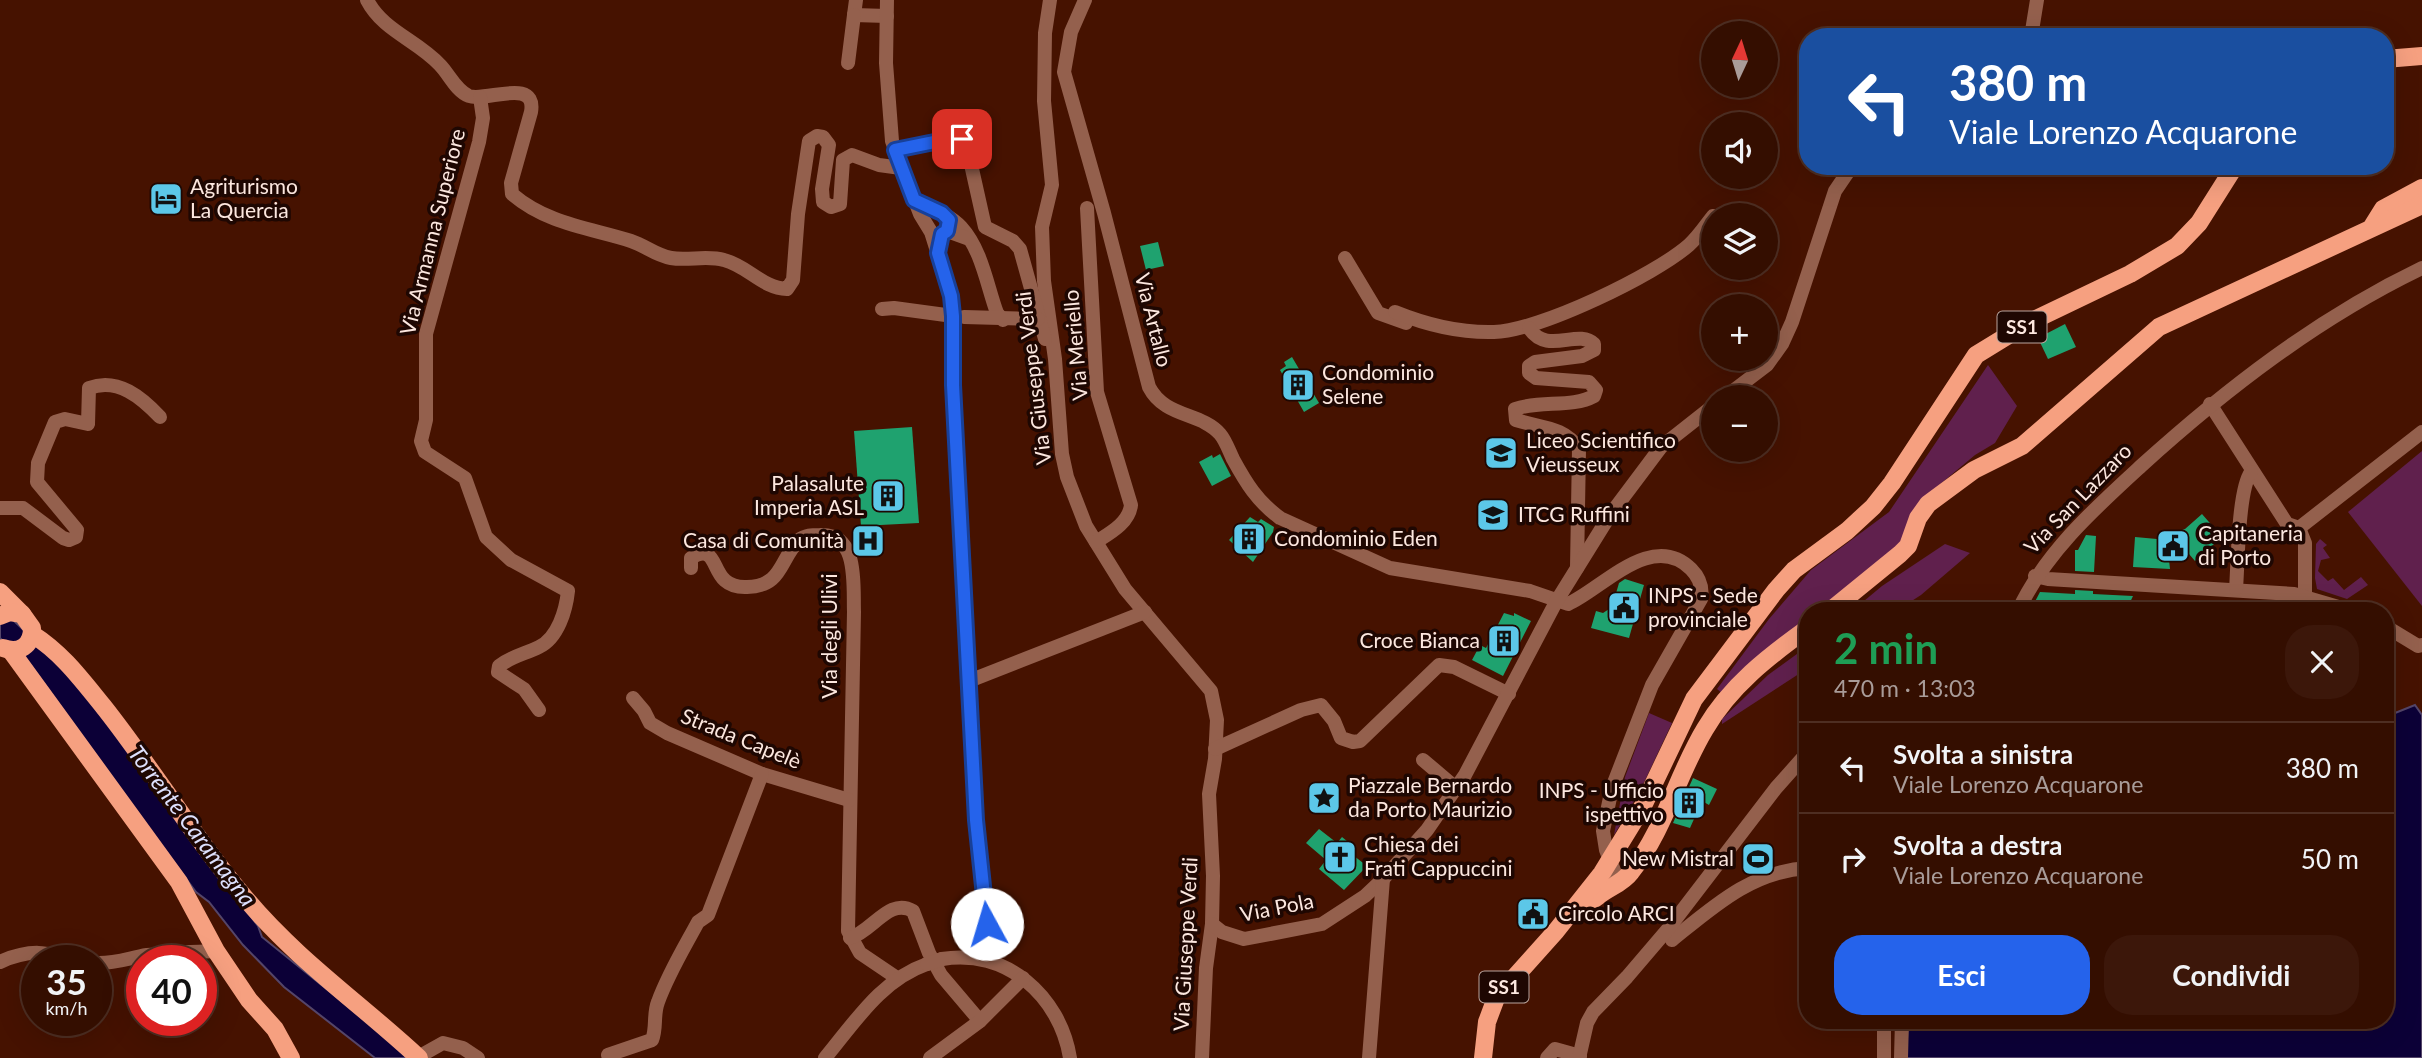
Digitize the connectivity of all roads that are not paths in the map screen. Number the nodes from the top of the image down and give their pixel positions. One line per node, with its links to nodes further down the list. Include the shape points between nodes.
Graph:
1 (367, 0): 12 (street, via 381,21 428,54 457,87 468,96)
2 (887, 0): 7 (street)
3 (1050, 0): 32 (street, Via Giuseppe Verdi, via 1044,101 1052,185 1042,227)
4 (1085, 0): 47 (street, Via Artallo, via 1071,32 1064,72 1153,396 1167,408 1220,434 1251,492 1280,518 1390,568 1530,591)
5 (2038, 0): 8 (street)
6 (855, 7): 7 (street); 11 (street)
7 (887, 16): 13 (street, via 888,100)
8 (2033, 28)
9 (2422, 56): 10 (main road)
10 (2394, 59)
11 (848, 63)
12 (480, 97): 14 (street, via 523,94 532,105 511,183 512,194 524,204 572,226 638,243 655,255 727,260 762,282 787,289 793,280 809,141 823,137 829,145 822,189 823,202 831,206 839,204 843,160 852,155); 61 (street, Via Armanna Superiore, via 479,142 426,334 426,420 421,440 425,452 466,478 482,530 499,551 568,591 553,637 499,666 498,672 524,690)
13 (895, 150): 14 (street); 28 (street, via 954,138 966,142 985,227 1020,249)
14 (901, 167): 21 (street, via 914,200)
15 (1846, 175): 33 (street, via 1835,191 1782,344 1768,365)
16 (2229, 175): 69 (main road, SS1, via 2199,223 2176,246 1976,355 1873,507 1794,570 1728,651 1684,717)
17 (2422, 188): 20 (main road)
18 (2422, 205): 20 (main road)
19 (1087, 208): 41 (street, Via Meriello, via 1097,392 1131,505 1118,527)
20 (2389, 213): 48 (main road, via 2371,228 2159,327 2022,446 1961,478 1922,511 1900,554)
21 (939, 225): 27 (street, via 938,253); 29 (street, via 970,239)
22 (1701, 231): 31 (street, via 1689,245 1650,271)
23 (1345, 258): 30 (street, via 1378,313)
24 (2422, 268): 34 (street, Via San Lazzaro, via 2350,306)
25 (882, 309): 27 (street)
26 (1395, 312): 30 (street)
27 (958, 317): 29 (street); 58 (street, via 953,385)
28 (1038, 319): 29 (street); 32 (street, via 1050,367)
29 (1003, 320)
30 (1425, 324): 31 (street, via 1464,332)
31 (1529, 328): 43 (street, via 1534,336 1546,340 1582,338 1594,344 1594,350 1582,356 1529,366 1529,373 1536,378 1589,382 1596,390 1594,396 1525,405 1514,414 1516,420 1553,428 1579,449)
32 (1057, 376): 41 (street, Via Giuseppe Verdi, via 1067,477)
33 (1741, 385)
34 (2210, 404): 38 (street); 44 (street, Via San Lazzaro, via 2108,495)
35 (1701, 415): 43 (street, Via Pola, via 1661,447)
36 (160, 417): 39 (street, via 132,392 97,385 89,388 88,424 65,419 55,422 38,463 37,482 77,530 76,537 63,538 23,508)
37 (2422, 432): 40 (street)
38 (2251, 472): 40 (street, via 2287,524); 45 (street, via 2243,497)
39 (0, 508)
40 (2299, 528): 46 (street, via 2305,543)
41 (1096, 542): 52 (street, Via Giuseppe Verdi)
42 (691, 568): 67 (street, Via degli Ulivi, via 691,558 708,554 724,581 745,588 769,583 807,536 828,535 840,540 848,551 854,612)
43 (1577, 569): 47 (street, Via Pola)
44 (2035, 576): 45 (street, Via San Lazzaro); 49 (street)
45 (2236, 589): 46 (street, Via San Lazzaro)
46 (2305, 596): 50 (street, Via San Lazzaro)
47 (1556, 602): 59 (street, Via Pola); 69 (street, via 1569,604 1628,564 1660,556 1686,564 1701,584 1702,599 1652,685 1612,788 1603,831)
48 (1841, 602)
49 (2022, 602)
50 (2323, 602)
51 (7, 606): 54 (main road, via 30,622)
52 (1145, 612): 58 (street); 62 (street, Via Giuseppe Verdi, via 1211,691 1217,712)
53 (2394, 631): 56 (street)
54 (32, 634): 57 (main road, via 23,648); 89 (main road, via 76,674 244,898 287,946)
55 (1799, 635): 69 (main road, SS1, via 1740,682 1720,705 1692,752 1654,837 1633,870)
56 (2420, 646)
57 (6, 649): 76 (main road, via 97,766 179,883)
58 (969, 681): 79 (street, via 987,924)
59 (1509, 694): 62 (street, via 1454,667 1439,665 1360,741 1341,738 1321,705); 66 (street, Via Pola)
60 (633, 698): 65 (street, Strada Capelè, via 658,728)
61 (539, 710)
62 (1215, 749): 72 (street, Via Giuseppe Verdi, via 1209,794)
63 (1423, 760): 66 (street)
64 (1799, 762): 87 (street, via 1668,929 1593,1012)
65 (762, 774): 67 (street, Strada Capelè); 86 (street, via 708,915 698,922 661,992 652,1040)
66 (1456, 788): 70 (street, Via Pola, via 1427,830)
67 (849, 800): 74 (street, Via degli Ulivi)
68 (1799, 868): 75 (street, via 1747,884)
69 (1615, 873): 71 (main road, SS1); 71 (street, via 1606,878); 73 (main road, SS1)
70 (1383, 879): 72 (street, Via Pola, via 1322,924 1244,939); 95 (street)
71 (1597, 897): 73 (main road, SS1)
72 (1212, 924): 94 (street, Via Giuseppe Verdi)
73 (1556, 931): 96 (main road, SS1, via 1496,998 1487,1022)
74 (850, 938): 81 (street, via 860,953); 83 (street, via 865,932 892,909 899,906 913,911 941,975)
75 (1672, 940)
76 (213, 945)
77 (217, 952): 88 (main road, via 275,1029)
78 (21, 953): 80 (street)
79 (981, 958): 81 (street, via 934,961); 82 (street)
80 (0, 962)
81 (897, 978): 91 (street)
82 (1023, 978): 83 (street); 93 (street, via 1041,993 1059,1020)
83 (980, 1021): 92 (street)
84 (1884, 1029): 98 (street)
85 (1902, 1029): 99 (street)
86 (608, 1055)
87 (1579, 1057): 97 (street, via 1555,1049)
88 (291, 1058)
89 (418, 1058): 90 (street, via 443,1044 463,1048)
90 (478, 1058)
91 (825, 1058)
92 (930, 1058)
93 (1070, 1058)
94 (1202, 1058)
95 (1370, 1058)
96 (1483, 1058)
97 (1547, 1058)
98 (1884, 1058)
99 (1901, 1058)

